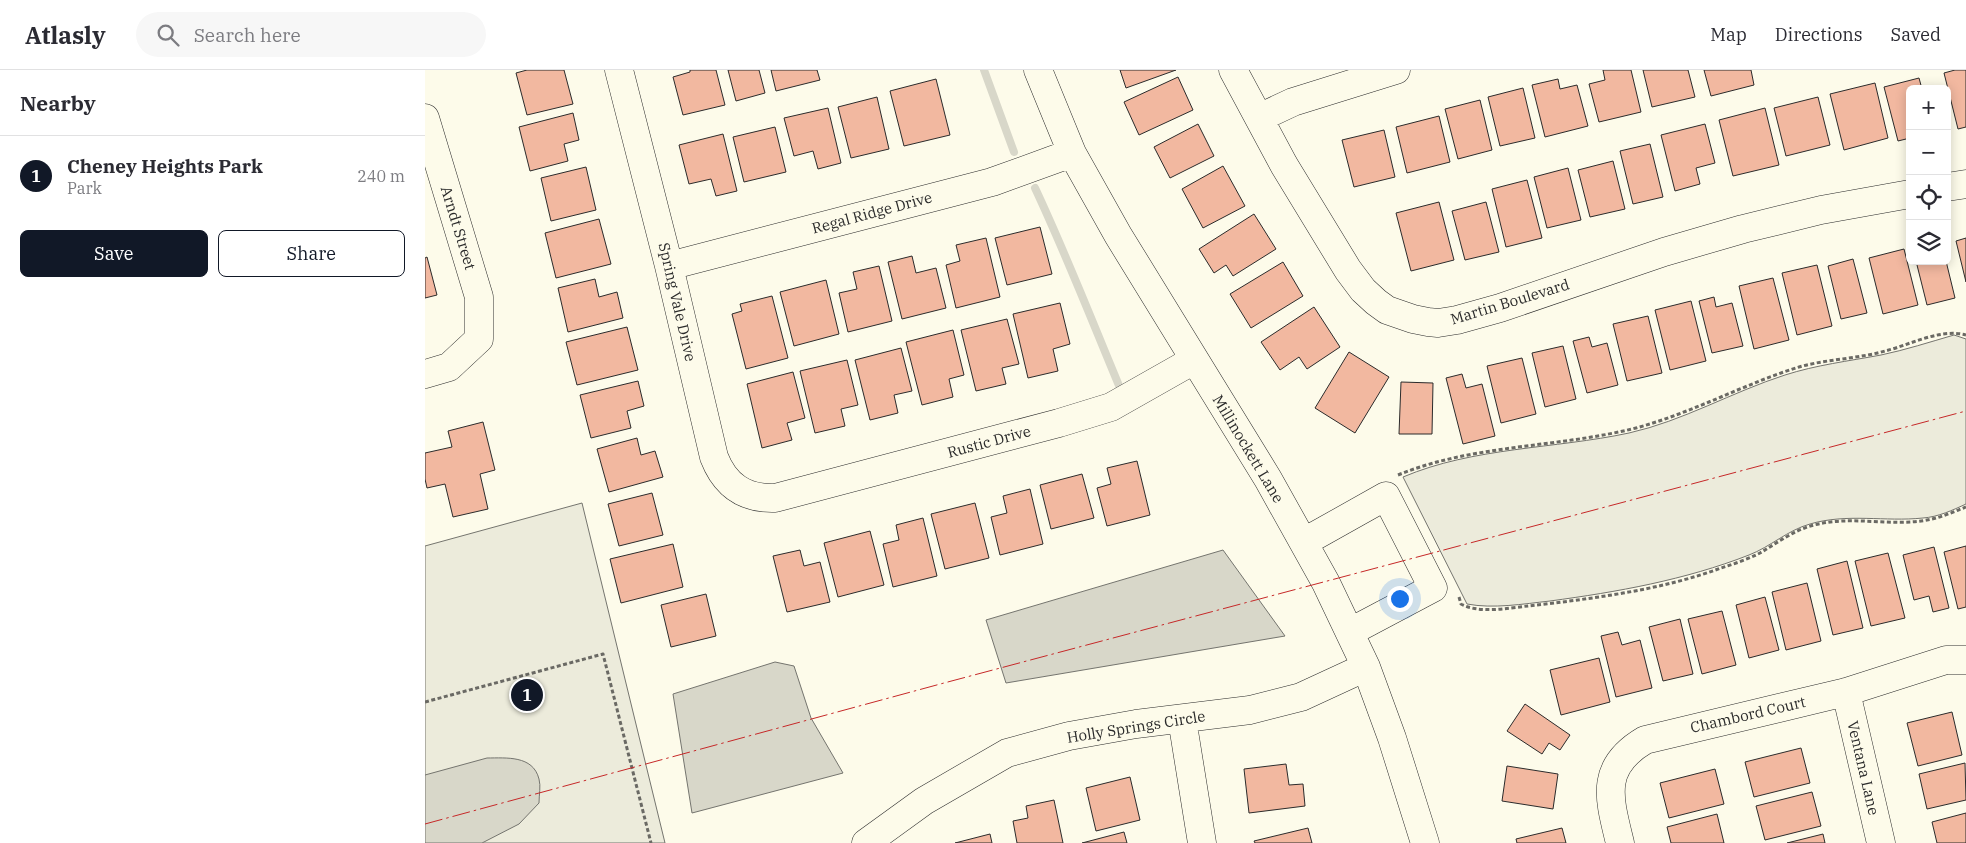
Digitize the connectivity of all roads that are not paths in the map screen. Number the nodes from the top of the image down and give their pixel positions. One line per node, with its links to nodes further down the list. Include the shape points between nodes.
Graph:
1 (619, 70): 11 (street, Spring Vale Drive)
2 (1037, 70): 7 (street, Millinockett Lane)
3 (1233, 70): 6 (street, Martin Boulevard)
4 (1396, 70): 6 (street, via 1293,102)
5 (425, 118): 13 (street, Arndt Street, via 479,297 479,339 449,367)
6 (1259, 118): 10 (street, Martin Boulevard, via 1363,290 1387,310 1428,322 1457,320 1500,308 1664,252 1743,229 1821,210)
7 (1072, 153): 11 (street, Regal Ridge Drive, via 983,184); 12 (street, Millinockett Lane)
8 (1966, 184): 9 (street)
9 (1951, 186)
10 (1906, 195)
11 (669, 266): 14 (street, Spring Vale Drive, via 719,469 736,489 748,495)
12 (1194, 360): 14 (street, Rustic Drive, via 1111,407); 15 (street, Millinockett Lane)
13 (425, 374)
14 (775, 498)
15 (1304, 542): 16 (street, Millinockett Lane); 16 (street, via 1386,496 1433,588)
16 (1350, 632): 18 (street, Millinockett Lane)
17 (1966, 660): 19 (street, Chambord Court, via 1946,660)
18 (1366, 667): 20 (street, Holly Springs Circle, via 1301,697 1250,710); 23 (street, Millinockett Lane)
19 (1846, 692): 24 (street, Chambord Court, via 1645,740 1633,746 1617,763 1609,790); 25 (street, Ventana Lane)
20 (1182, 719): 21 (street, Holly Springs Circle, via 1069,736 1007,753 924,801); 22 (street)
21 (866, 843)
22 (1202, 843)
23 (1425, 843)
24 (1620, 843)
25 (1881, 843)

